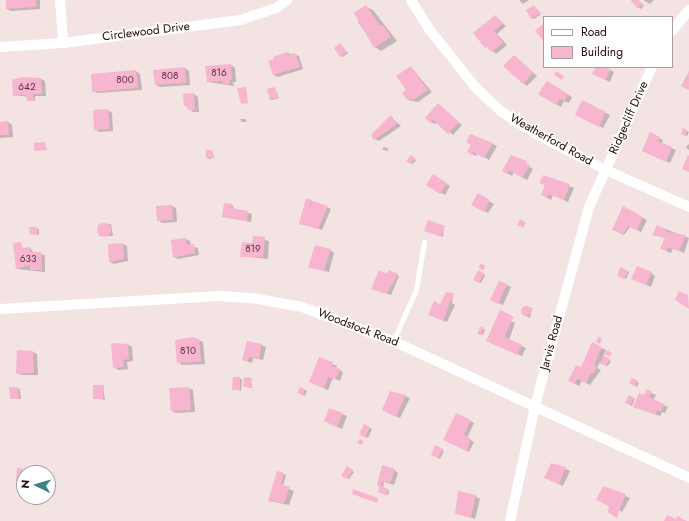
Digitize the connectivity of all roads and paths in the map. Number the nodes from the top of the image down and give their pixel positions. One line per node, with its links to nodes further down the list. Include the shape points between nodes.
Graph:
1 (60, 0): 6 (street)
2 (288, 0): 6 (street, Circlewood Drive, via 276,8 241,20)
3 (411, 0): 9 (street, Weatherford Road, via 430,30 476,88 502,112 536,134)
4 (689, 10): 5 (street)
5 (673, 30)
6 (63, 43): 7 (street, Circlewood Drive)
7 (0, 47)
8 (652, 68): 9 (street, Ridgecliff Drive)
9 (606, 170): 10 (street, Weatherford Road); 14 (street, Jarvis Road, via 589,207)
10 (689, 207)
11 (424, 242): 13 (lane, via 416,290)
12 (0, 309): 13 (street, Woodstock Road, via 220,296 252,298 302,307)
13 (393, 341): 14 (street, Woodstock Road)
14 (535, 406): 15 (street, Woodstock Road); 16 (street, Jarvis Road)
15 (689, 478)
16 (510, 521)

